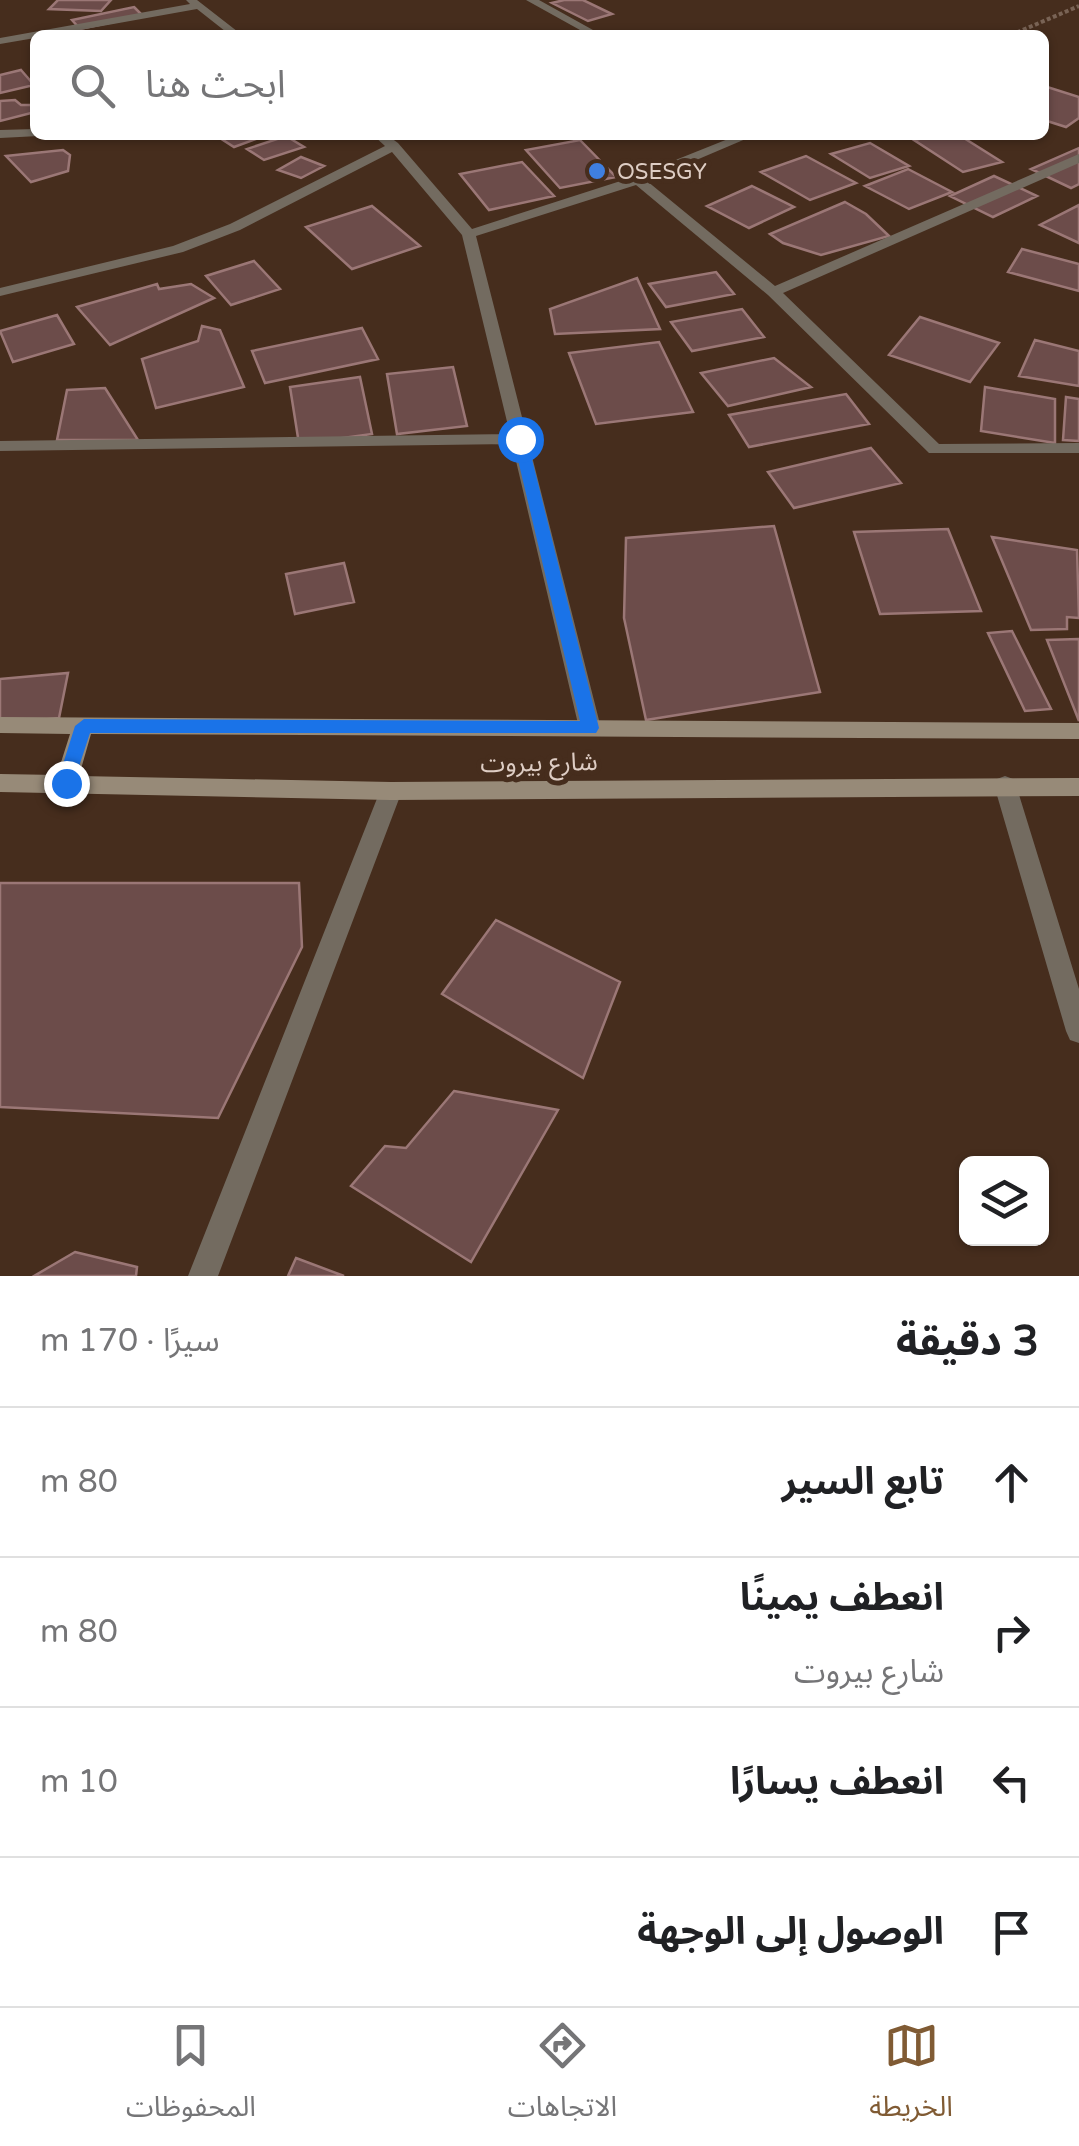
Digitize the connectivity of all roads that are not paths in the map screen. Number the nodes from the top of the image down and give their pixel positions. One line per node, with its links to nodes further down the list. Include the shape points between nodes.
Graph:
1 (531, 0): 5 (street)
2 (194, 3): 3 (street); 4 (street)
3 (56, 30)
4 (230, 30)
5 (588, 30)
6 (30, 35): 7 (street)
7 (0, 41)
8 (30, 132): 9 (street)
9 (0, 134)
10 (386, 140): 12 (street)
11 (737, 140): 14 (street)
12 (394, 146): 15 (street); 16 (street, via 178,249)
13 (1079, 158): 17 (street)
14 (638, 180): 15 (street); 17 (street)
15 (470, 234): 18 (street)
16 (0, 292)
17 (773, 292): 20 (street, via 934,450)
18 (520, 439): 19 (street); 23 (street)
19 (0, 446)
20 (1079, 448)
21 (0, 725): 22 (main road, شارع بيروت)
22 (84, 726): 23 (main road, شارع بيروت); 26 (main road)
23 (590, 728): 24 (main road, شارع بيروت)
24 (1079, 731)
25 (0, 783): 26 (main road, شارع بيروت)
26 (66, 783): 29 (main road, شارع بيروت)
27 (1005, 785): 28 (main road, شارع بيروت); 29 (main road, شارع بيروت); 30 (street)
28 (1079, 787)
29 (391, 791): 31 (street)
30 (1079, 1031)
31 (203, 1276)

